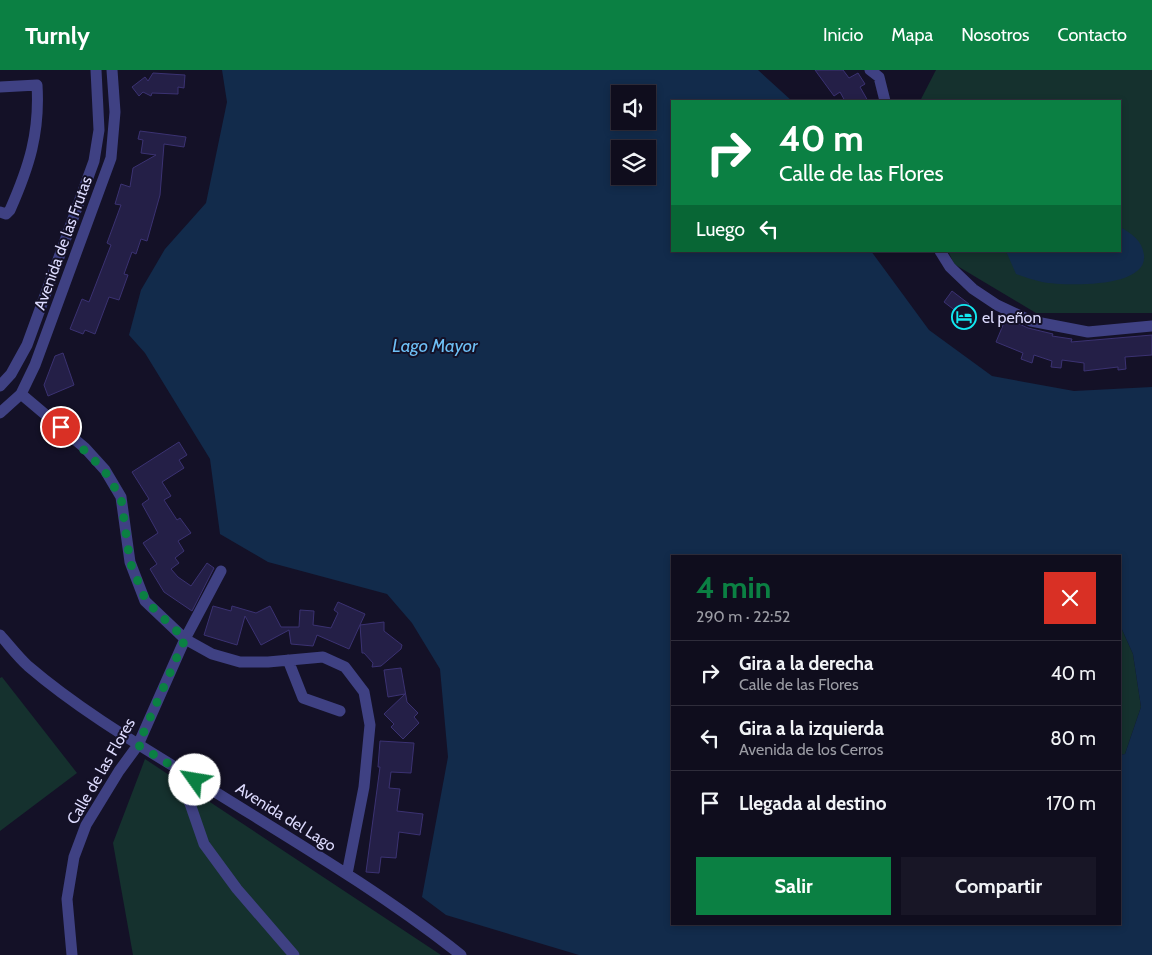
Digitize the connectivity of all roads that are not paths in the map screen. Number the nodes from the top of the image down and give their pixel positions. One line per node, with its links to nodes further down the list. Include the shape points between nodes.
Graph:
1 (96, 70): 9 (street, via 99,130 94,161 27,345)
2 (112, 70): 10 (street, Avenida de las Frutas, via 115,112 111,158)
3 (877, 72): 5 (street)
4 (0, 87): 6 (street, via 37,85 38,114 27,171 10,210 6,214)
5 (885, 100)
6 (0, 212)
7 (941, 252): 8 (street, via 950,267 973,289 1031,321 1088,332)
8 (1152, 326)
9 (0, 386)
10 (22, 394): 11 (street, Avenida de las Frutas); 14 (street, via 78,442 104,470 121,498 130,562 146,601)
11 (0, 413)
12 (221, 572): 14 (street, Calle de las Flores)
13 (0, 635): 17 (street, Avenida del Lago, via 27,665 52,685)
14 (185, 639): 15 (street, via 212,654 240,662); 17 (street, Calle de las Flores)
15 (288, 660): 16 (street, via 303,698); 19 (street, via 323,657 344,667 364,692 370,725 364,787)
16 (340, 711)
17 (138, 745): 18 (street, Avenida del Lago); 20 (street, Calle de las Flores, via 86,826 74,857 67,899)
18 (178, 769): 19 (street, Avenida del Lago); 21 (street, via 204,844 236,889)
19 (347, 874): 22 (street, Avenida del Lago)
20 (72, 955)
21 (294, 955)
22 (461, 955)

